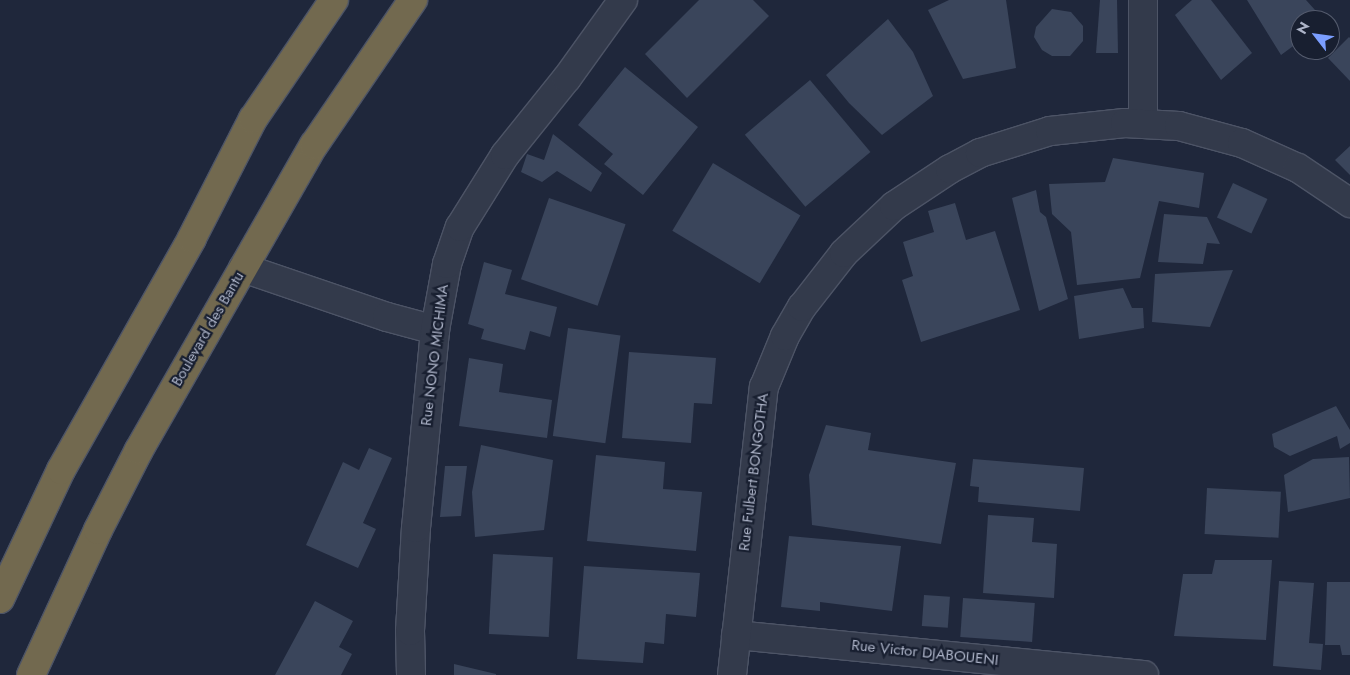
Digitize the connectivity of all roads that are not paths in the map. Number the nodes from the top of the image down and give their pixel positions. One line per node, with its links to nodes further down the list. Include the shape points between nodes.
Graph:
1 (334, 0): 9 (highway, via 253,119 192,238 61,470)
2 (413, 0): 7 (highway, Boulevard des Bantu, via 314,145)
3 (623, 0): 8 (street, Rue NONO MICHIMA, via 567,78 504,155 473,203 460,227 447,264)
4 (1143, 0): 5 (street)
5 (1143, 123): 6 (street, Rue Fulbert BONGOTHA, via 1179,126 1242,143 1298,168); 10 (street, Rue Fulbert BONGOTHA, via 1050,131 980,153 894,206 866,230 822,279 785,336 764,387)
6 (1350, 203)
7 (243, 268): 8 (street); 12 (highway, Boulevard des Bantu, via 139,450)
8 (435, 330): 13 (street, Rue NONO MICHIMA, via 415,545)
9 (0, 599)
10 (736, 635): 11 (street, Rue Victor DJABOUENI); 14 (street, Rue Fulbert BONGOTHA)
11 (1102, 673): 15 (street, Rue Victor DJABOUENI)
12 (31, 675)
13 (411, 675)
14 (732, 675)
15 (1144, 675)

